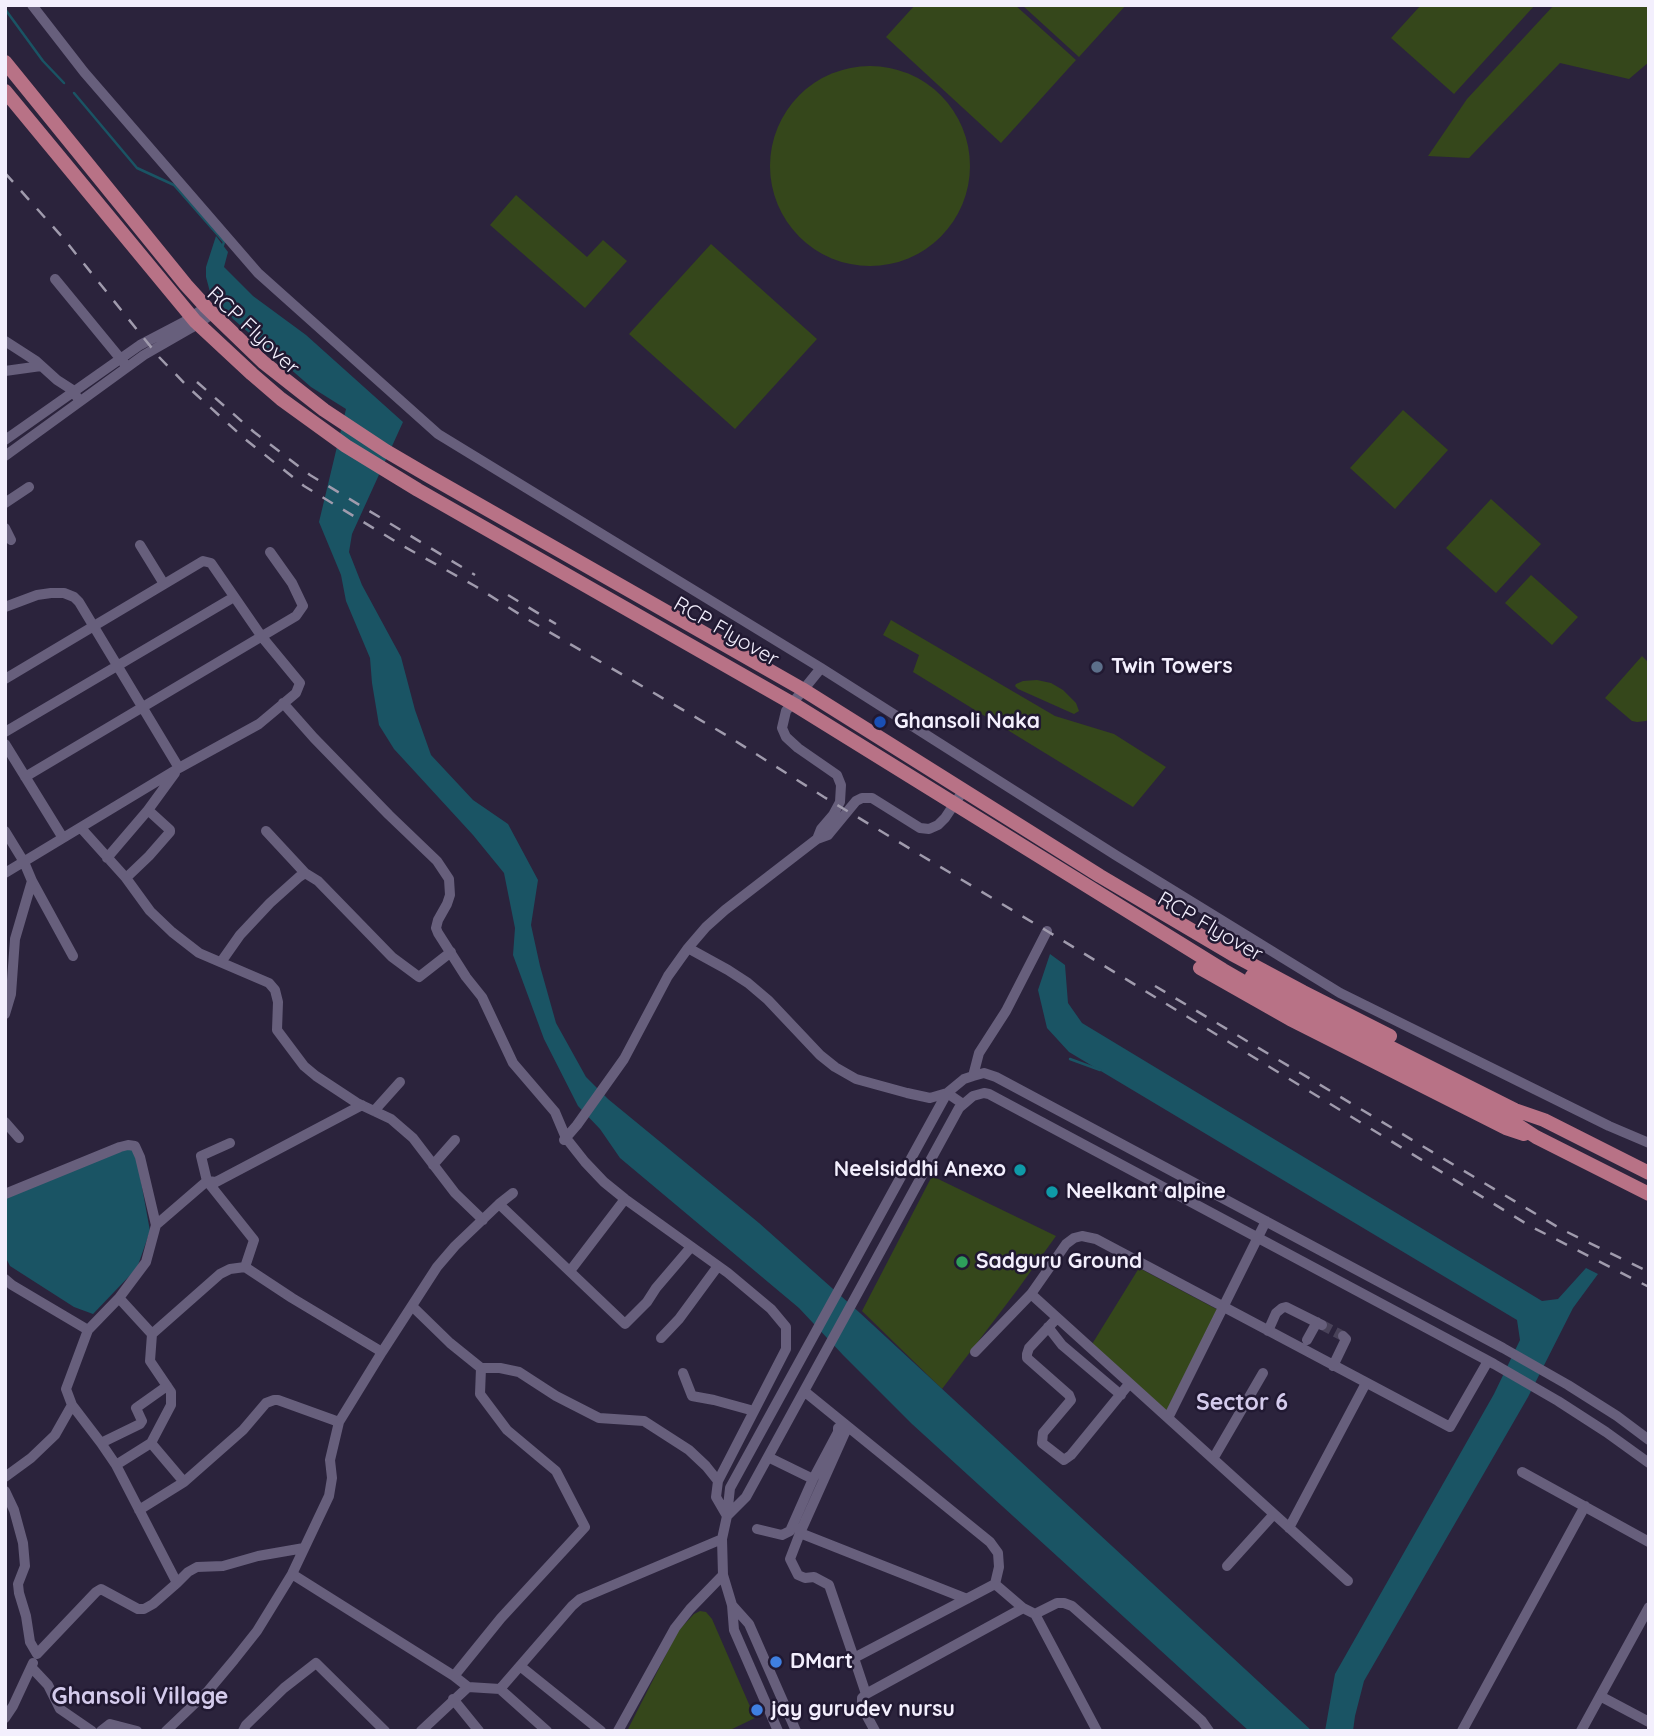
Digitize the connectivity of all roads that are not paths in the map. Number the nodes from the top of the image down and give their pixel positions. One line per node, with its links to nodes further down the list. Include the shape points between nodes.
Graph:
1 (32, 5): 28 (street, via 83,72 258,272 438,434)
2 (5, 62): 7 (main road)
3 (5, 78): 64 (main road, RCP Flyover, via 203,317 319,417 422,483 800,698 1227,962)
4 (5, 91): 64 (main road, RCP Flyover, via 195,321 314,424 418,490 795,705 1294,1011)
5 (5, 104): 8 (main road)
6 (55, 279): 10 (street)
7 (209, 310): 8 (street); 30 (main road, via 263,362 370,440)
8 (188, 325): 10 (street); 33 (main road, via 275,405 341,453)
9 (5, 341): 11 (street)
10 (124, 363): 13 (street)
11 (41, 366): 12 (street); 13 (street)
12 (5, 371)
13 (77, 396): 14 (street); 15 (street)
14 (5, 440)
15 (5, 456)
16 (29, 486): 17 (street)
17 (5, 503)
18 (5, 528): 19 (street)
19 (11, 540)
20 (140, 545): 22 (street)
21 (270, 552): 26 (street, via 303,606 296,616)
22 (164, 584): 23 (street, via 203,561 211,563); 25 (street)
23 (234, 597): 26 (street); 27 (street)
24 (5, 607): 25 (street, via 64,593 79,602)
25 (94, 626): 27 (street); 29 (street)
26 (262, 637): 31 (street, via 300,683); 32 (street)
27 (118, 666): 32 (street); 34 (street)
28 (821, 668): 30 (street); 72 (street, via 1340,993)
29 (5, 679)
30 (802, 689): 33 (street); 38 (main road)
31 (283, 704): 36 (street, via 259,724); 54 (street, via 438,861 449,879 450,895 436,928)
32 (142, 708): 36 (street); 37 (street)
33 (786, 711): 40 (main road); 45 (street, via 782,728 786,737 837,775 841,785 840,802)
34 (5, 732)
35 (5, 744): 37 (street)
36 (179, 768): 39 (street); 41 (street)
37 (25, 777): 44 (street)
38 (963, 791): 40 (street); 65 (main road, via 1232,954 1519,1102)
39 (148, 810): 46 (street); 50 (street, via 170,832)
40 (949, 812): 45 (street, via 938,825 920,828 872,798 862,798 828,835); 67 (main road, via 1290,1019 1506,1129)
41 (81, 828): 44 (street); 46 (street)
42 (5, 831): 47 (street)
43 (266, 831): 49 (street)
44 (63, 838): 47 (street)
45 (817, 839): 53 (street, via 725,910)
46 (107, 858): 50 (street)
47 (24, 862): 48 (street); 51 (street)
48 (5, 873)
49 (305, 873): 54 (street, via 419,977); 56 (street, via 270,902)
50 (126, 878): 56 (street, via 172,932)
51 (32, 881): 55 (street); 57 (street, via 15,939)
52 (1047, 931): 58 (street, via 979,1053)
53 (688, 948): 60 (street, via 748,983 820,1055 856,1079 930,1098); 69 (street, via 624,1059)
54 (451, 951): 69 (street, via 482,997 513,1063 555,1112)
55 (73, 956)
56 (221, 962): 62 (street, via 269,983 278,1002 277,1030 310,1071)
57 (5, 1014)
58 (973, 1076): 60 (street); 82 (street, via 996,1077)
59 (400, 1082): 63 (street)
60 (947, 1093): 61 (street); 105 (street)
61 (964, 1104): 84 (street, via 972,1096 989,1094); 109 (street)
62 (362, 1105): 63 (street); 75 (street)
63 (374, 1111): 73 (street, via 414,1138)
64 (1513, 1115): 65 (main road); 67 (main road)
65 (1544, 1120): 74 (main road)
66 (5, 1122): 68 (street)
67 (1536, 1137): 78 (main road)
68 (19, 1138)
69 (565, 1139): 79 (street)
70 (455, 1140): 73 (street)
71 (230, 1143): 75 (street, via 201,1156)
72 (1649, 1143)
73 (433, 1165): 81 (street)
74 (1649, 1173)
75 (212, 1182): 83 (street); 87 (street, via 254,1240)
76 (5, 1194): 83 (street, via 120,1147 135,1146)
77 (513, 1194): 80 (street)
78 (1649, 1194)
79 (625, 1199): 85 (street); 88 (street)
80 (499, 1204): 81 (street); 88 (street)
81 (483, 1220): 92 (street, via 455,1246)
82 (1266, 1221): 84 (street); 122 (street, via 1568,1385)
83 (156, 1225): 91 (street, via 146,1262)
84 (1258, 1238): 93 (street); 104 (street)
85 (691, 1247): 86 (street); 88 (street, via 625,1324)
86 (718, 1266): 100 (street); 117 (street, via 786,1327 786,1349)
87 (245, 1267): 98 (street, via 220,1274); 102 (street)
88 (570, 1270)
89 (5, 1279): 96 (street)
90 (1031, 1294): 93 (street, via 1066,1244 1082,1236 1096,1238); 94 (street); 103 (street)
91 (119, 1298): 96 (street); 98 (street)
92 (412, 1306): 102 (street); 107 (street)
93 (1223, 1307): 97 (street); 119 (street)
94 (1057, 1318): 95 (street); 111 (street)
95 (1048, 1327): 115 (street, via 1062,1345); 115 (street, via 1029,1348 1027,1358 1072,1400 1043,1433 1042,1443 1064,1460)
96 (88, 1330): 116 (street, via 66,1389)
97 (1268, 1331): 101 (street, via 1276,1313 1286,1307 1320,1324); 106 (street)
98 (152, 1334): 113 (street, via 150,1361)
99 (1343, 1336): 106 (street, via 1346,1339)
100 (661, 1338)
101 (1307, 1340)
102 (382, 1352): 120 (street)
103 (975, 1352)
104 (1491, 1362): 112 (street, via 1450,1427); 127 (street)
105 (799, 1364): 109 (street); 138 (street, via 730,1488)
106 (1333, 1366): 112 (street)
107 (481, 1368): 133 (street, via 519,1372 599,1418 644,1421 689,1450); 160 (street, via 480,1394 507,1430 556,1471 584,1527)
108 (683, 1373): 117 (street, via 692,1396)
109 (814, 1373): 114 (street)
110 (1263, 1373): 126 (street)
111 (1129, 1384): 115 (street); 119 (street)
112 (1366, 1384): 139 (street)
113 (167, 1386): 123 (street, via 136,1408 140,1424); 124 (street, via 172,1405)
114 (804, 1391): 121 (street); 125 (street)
115 (1121, 1395)
116 (72, 1405): 123 (street); 130 (street, via 55,1435)
117 (754, 1411): 133 (street)
118 (822, 1412): 131 (street, via 838,1432)
119 (1168, 1418): 126 (street)
120 (339, 1422): 132 (street, via 278,1401 266,1403); 144 (street, via 330,1460 329,1496)
121 (847, 1428): 141 (street); 150 (street, via 990,1542 998,1553)
122 (1649, 1440)
123 (101, 1443): 128 (street)
124 (151, 1443): 128 (street); 132 (street)
125 (768, 1457): 131 (street); 138 (street, via 746,1497)
126 (1213, 1459): 137 (street)
127 (1649, 1463)
128 (116, 1465): 136 (street)
129 (1522, 1472): 135 (street)
130 (5, 1477)
131 (813, 1479): 140 (street, via 790,1531 782,1535)
132 (184, 1482): 136 (street)
133 (718, 1482): 138 (street, via 716,1497)
134 (5, 1491): 156 (street, via 23,1543 26,1566 19,1593)
135 (1585, 1506): 143 (street); 184 (street)
136 (139, 1510): 149 (street)
137 (1274, 1514): 139 (street); 145 (street)
138 (727, 1516): 142 (street)
139 (1290, 1528): 148 (street)
140 (757, 1529)
141 (800, 1533): 151 (street); 157 (street, via 790,1559 794,1569 804,1578 814,1577 829,1585)
142 (722, 1539): 147 (street); 158 (street, via 580,1599)
143 (1649, 1542)
144 (304, 1548): 146 (street); 149 (street, via 223,1566 197,1567)
145 (1227, 1566)
146 (292, 1574): 160 (street); 171 (street, via 234,1660)
147 (723, 1576): 152 (street); 178 (street, via 675,1628)
148 (1348, 1581)
149 (177, 1583): 156 (street, via 144,1609 101,1589)
150 (996, 1584): 151 (street); 153 (street)
151 (967, 1599): 157 (street)
152 (732, 1605): 179 (street, via 734,1630); 180 (street, via 749,1623)
153 (1023, 1608): 155 (street); 163 (street)
154 (1648, 1608): 164 (street)
155 (1035, 1614): 182 (street); 183 (street, via 1057,1603 1072,1606)
156 (37, 1654): 159 (street)
157 (854, 1658): 163 (street)
158 (520, 1666): 162 (street); 177 (street)
159 (32, 1668): 166 (street); 168 (street, via 48,1685 60,1709)
160 (454, 1676): 161 (street)
161 (468, 1687): 162 (street); 165 (street)
162 (500, 1689): 176 (street)
163 (866, 1694): 181 (street, via 862,1707)
164 (1600, 1696): 167 (street); 185 (street)
165 (453, 1699): 174 (street); 175 (street)
166 (5, 1718)
167 (1649, 1722)
168 (92, 1731)
169 (101, 1731): 170 (street, via 110,1724)
170 (137, 1731)
171 (166, 1731)
172 (243, 1731): 173 (street, via 284,1688 316,1663)
173 (385, 1731)
174 (421, 1731)
175 (479, 1731)
176 (547, 1731)
177 (601, 1731)
178 (618, 1731)
179 (778, 1731)
180 (796, 1731)
181 (876, 1731)
182 (1097, 1731)
183 (1209, 1731)
184 (1462, 1731)
185 (1581, 1731)

